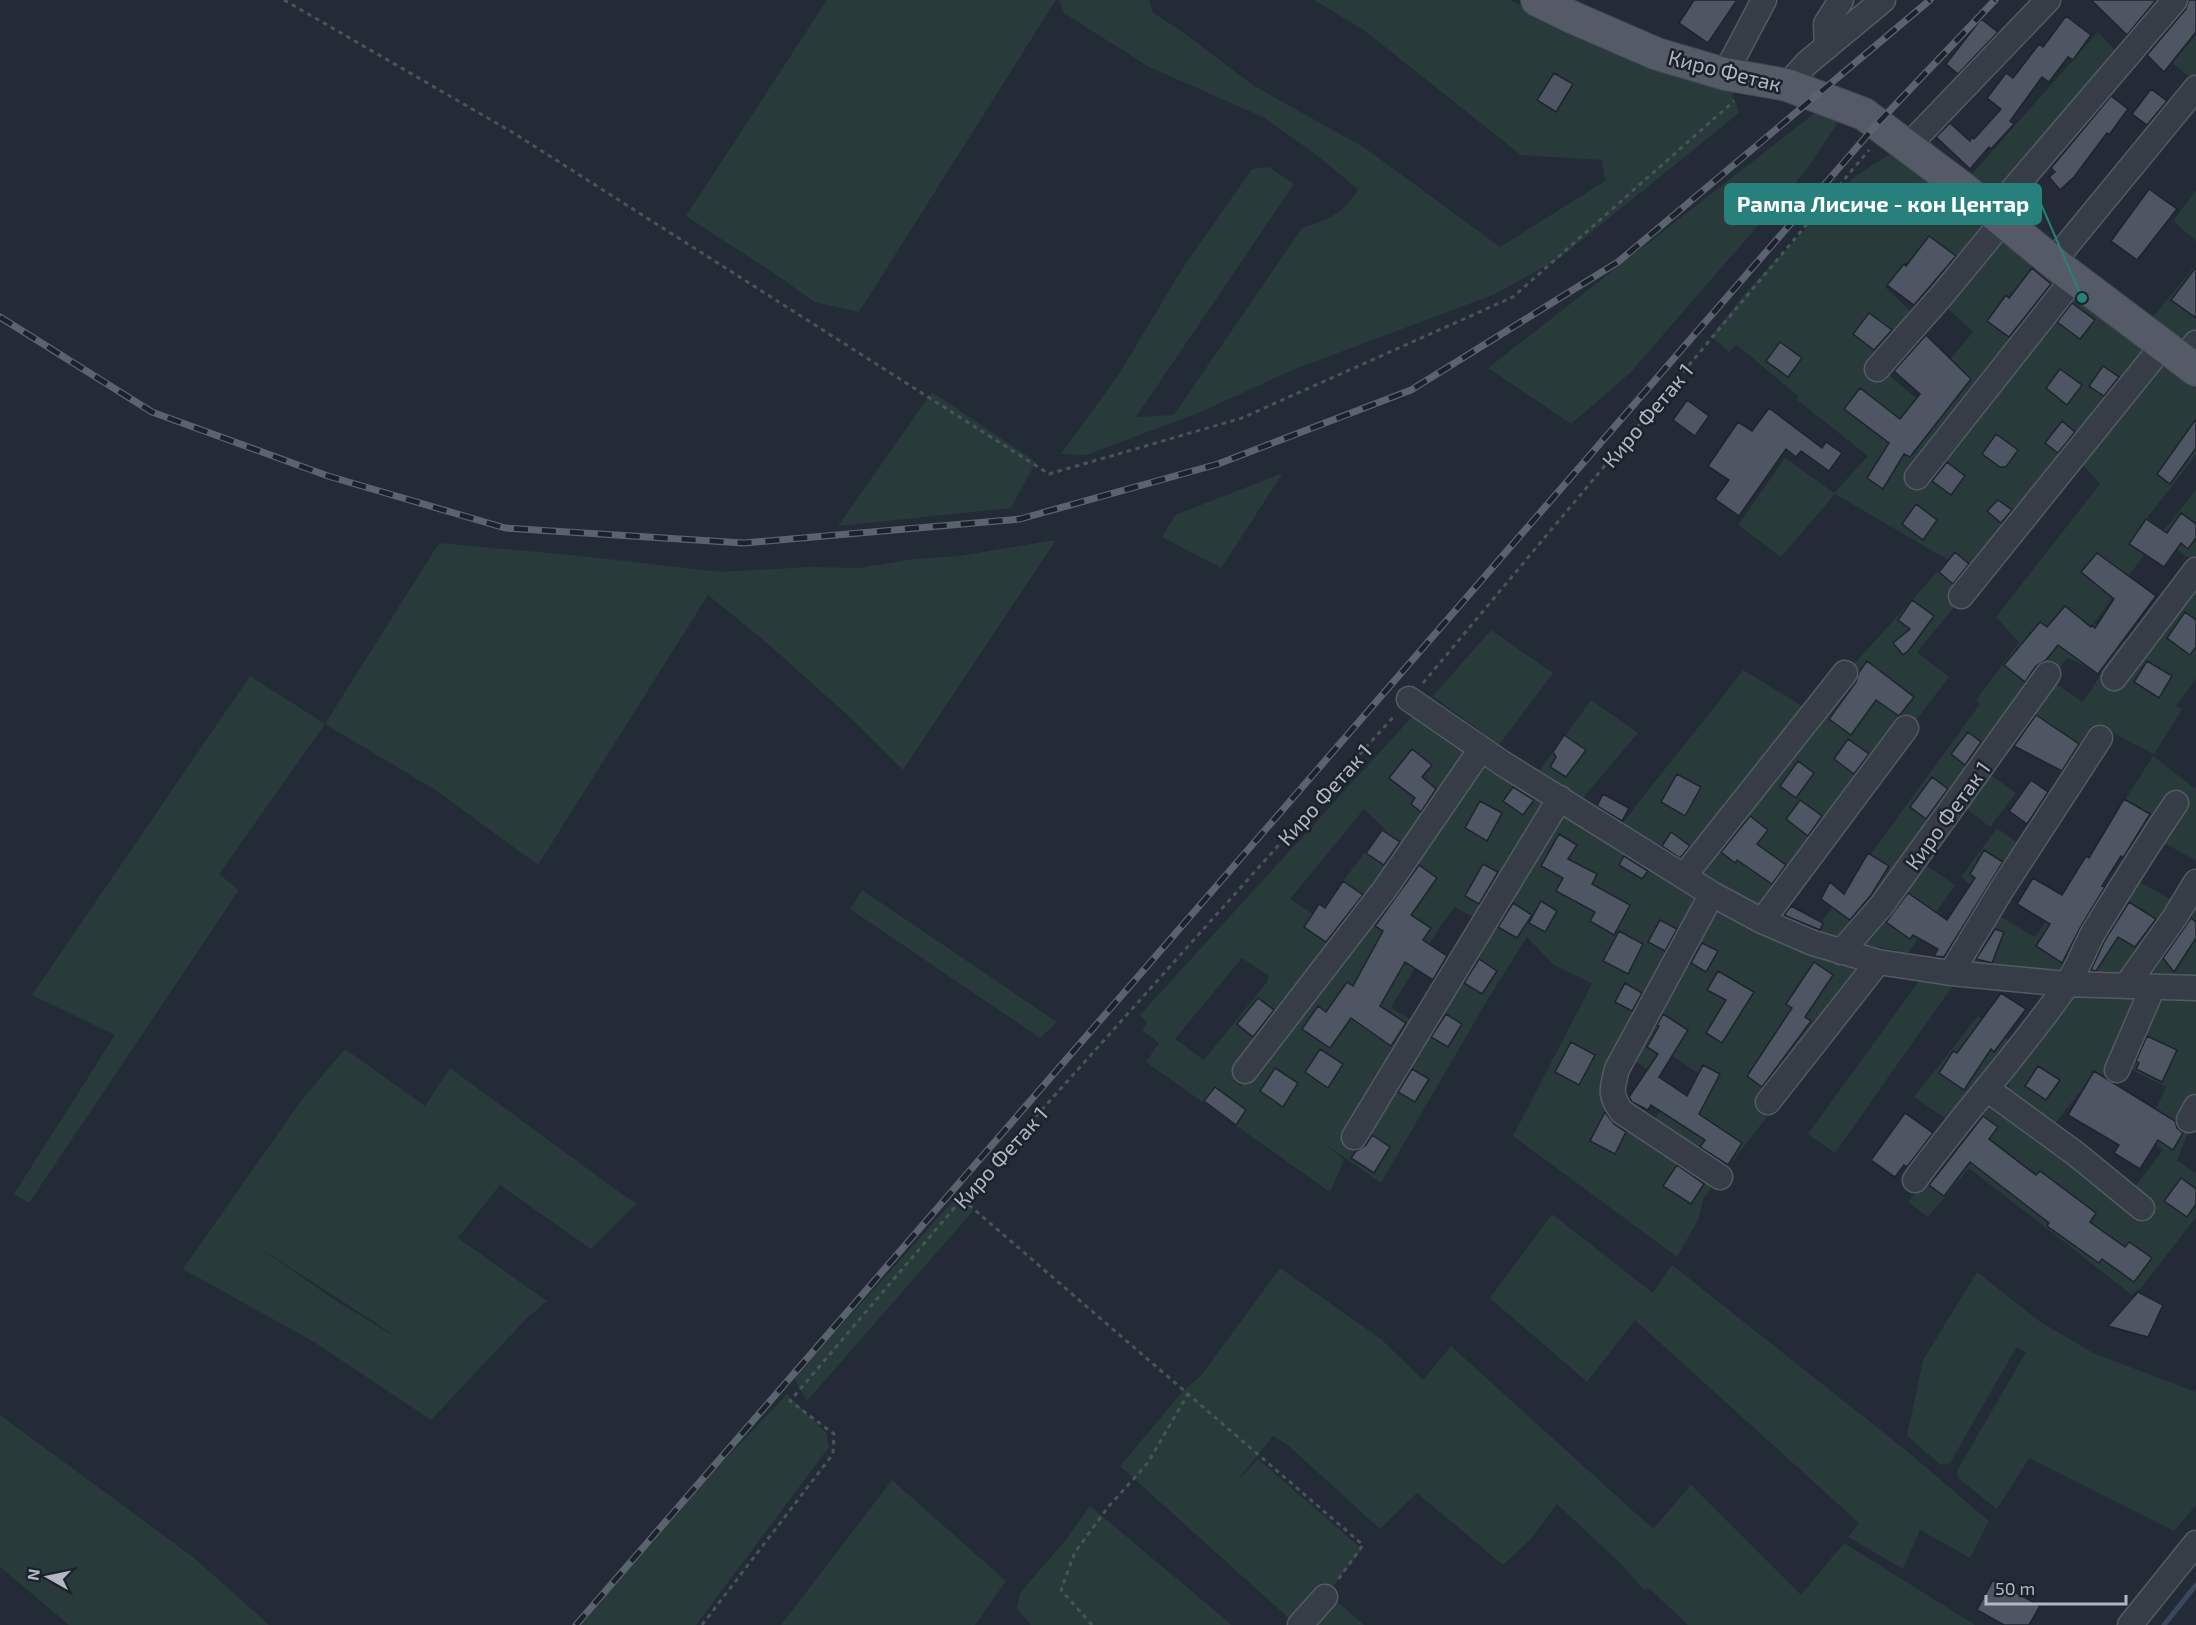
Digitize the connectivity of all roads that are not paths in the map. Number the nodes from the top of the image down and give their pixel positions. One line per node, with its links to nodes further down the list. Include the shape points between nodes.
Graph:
1 (1537, 0): 8 (main road, Киро Фетак, via 1657,54)
2 (1764, 0): 8 (street)
3 (1841, 0): 7 (street, via 1826,24)
4 (1883, 0): 7 (street)
5 (2048, 0): 11 (street)
6 (2175, 0): 12 (street)
7 (1827, 47): 9 (street)
8 (1725, 74): 9 (main road, Киро Фетак)
9 (1784, 76): 11 (main road, Киро Фетак, via 1816,96 1864,114)
10 (2196, 88): 13 (street)
11 (1897, 138): 12 (main road, Киро Фетак)
12 (1998, 217): 13 (main road, Киро Фетак); 15 (street, via 1943,294)
13 (2064, 270): 14 (main road, Киро Фетак); 16 (street)
14 (2185, 354): 18 (street)
15 (1876, 369)
16 (1917, 477)
17 (2196, 570): 21 (street)
18 (1961, 596)
19 (1845, 673): 28 (street)
20 (2048, 674): 32 (street, Киро Фетак 1, via 1882,905)
21 (2114, 678)
22 (1409, 699): 25 (street)
23 (1906, 728): 31 (street)
24 (2100, 738): 34 (street)
25 (1481, 749): 26 (street); 40 (street, via 1385,889)
26 (1560, 798): 28 (street); 43 (street)
27 (2176, 803): 35 (street, via 2133,867)
28 (1684, 876): 30 (street)
29 (2196, 882): 36 (street)
30 (1713, 894): 31 (street); 44 (street, via 1617,1069 1612,1088 1613,1100 1622,1112)
31 (1762, 921): 32 (street)
32 (1841, 952): 33 (street)
33 (1878, 962): 34 (street); 42 (street)
34 (1951, 973): 35 (street)
35 (2067, 984): 36 (street); 41 (street)
36 (2126, 986): 37 (street)
37 (2153, 987): 38 (street); 39 (street)
38 (2196, 988)
39 (2117, 1070)
40 (1245, 1071)
41 (1987, 1089): 45 (street); 46 (street)
42 (1768, 1102)
43 (1354, 1137)
44 (1720, 1177)
45 (1914, 1180)
46 (2142, 1208)
47 (2196, 1543): 50 (street)
48 (1325, 1597): 49 (street)
49 (1300, 1625)
50 (2130, 1625)

